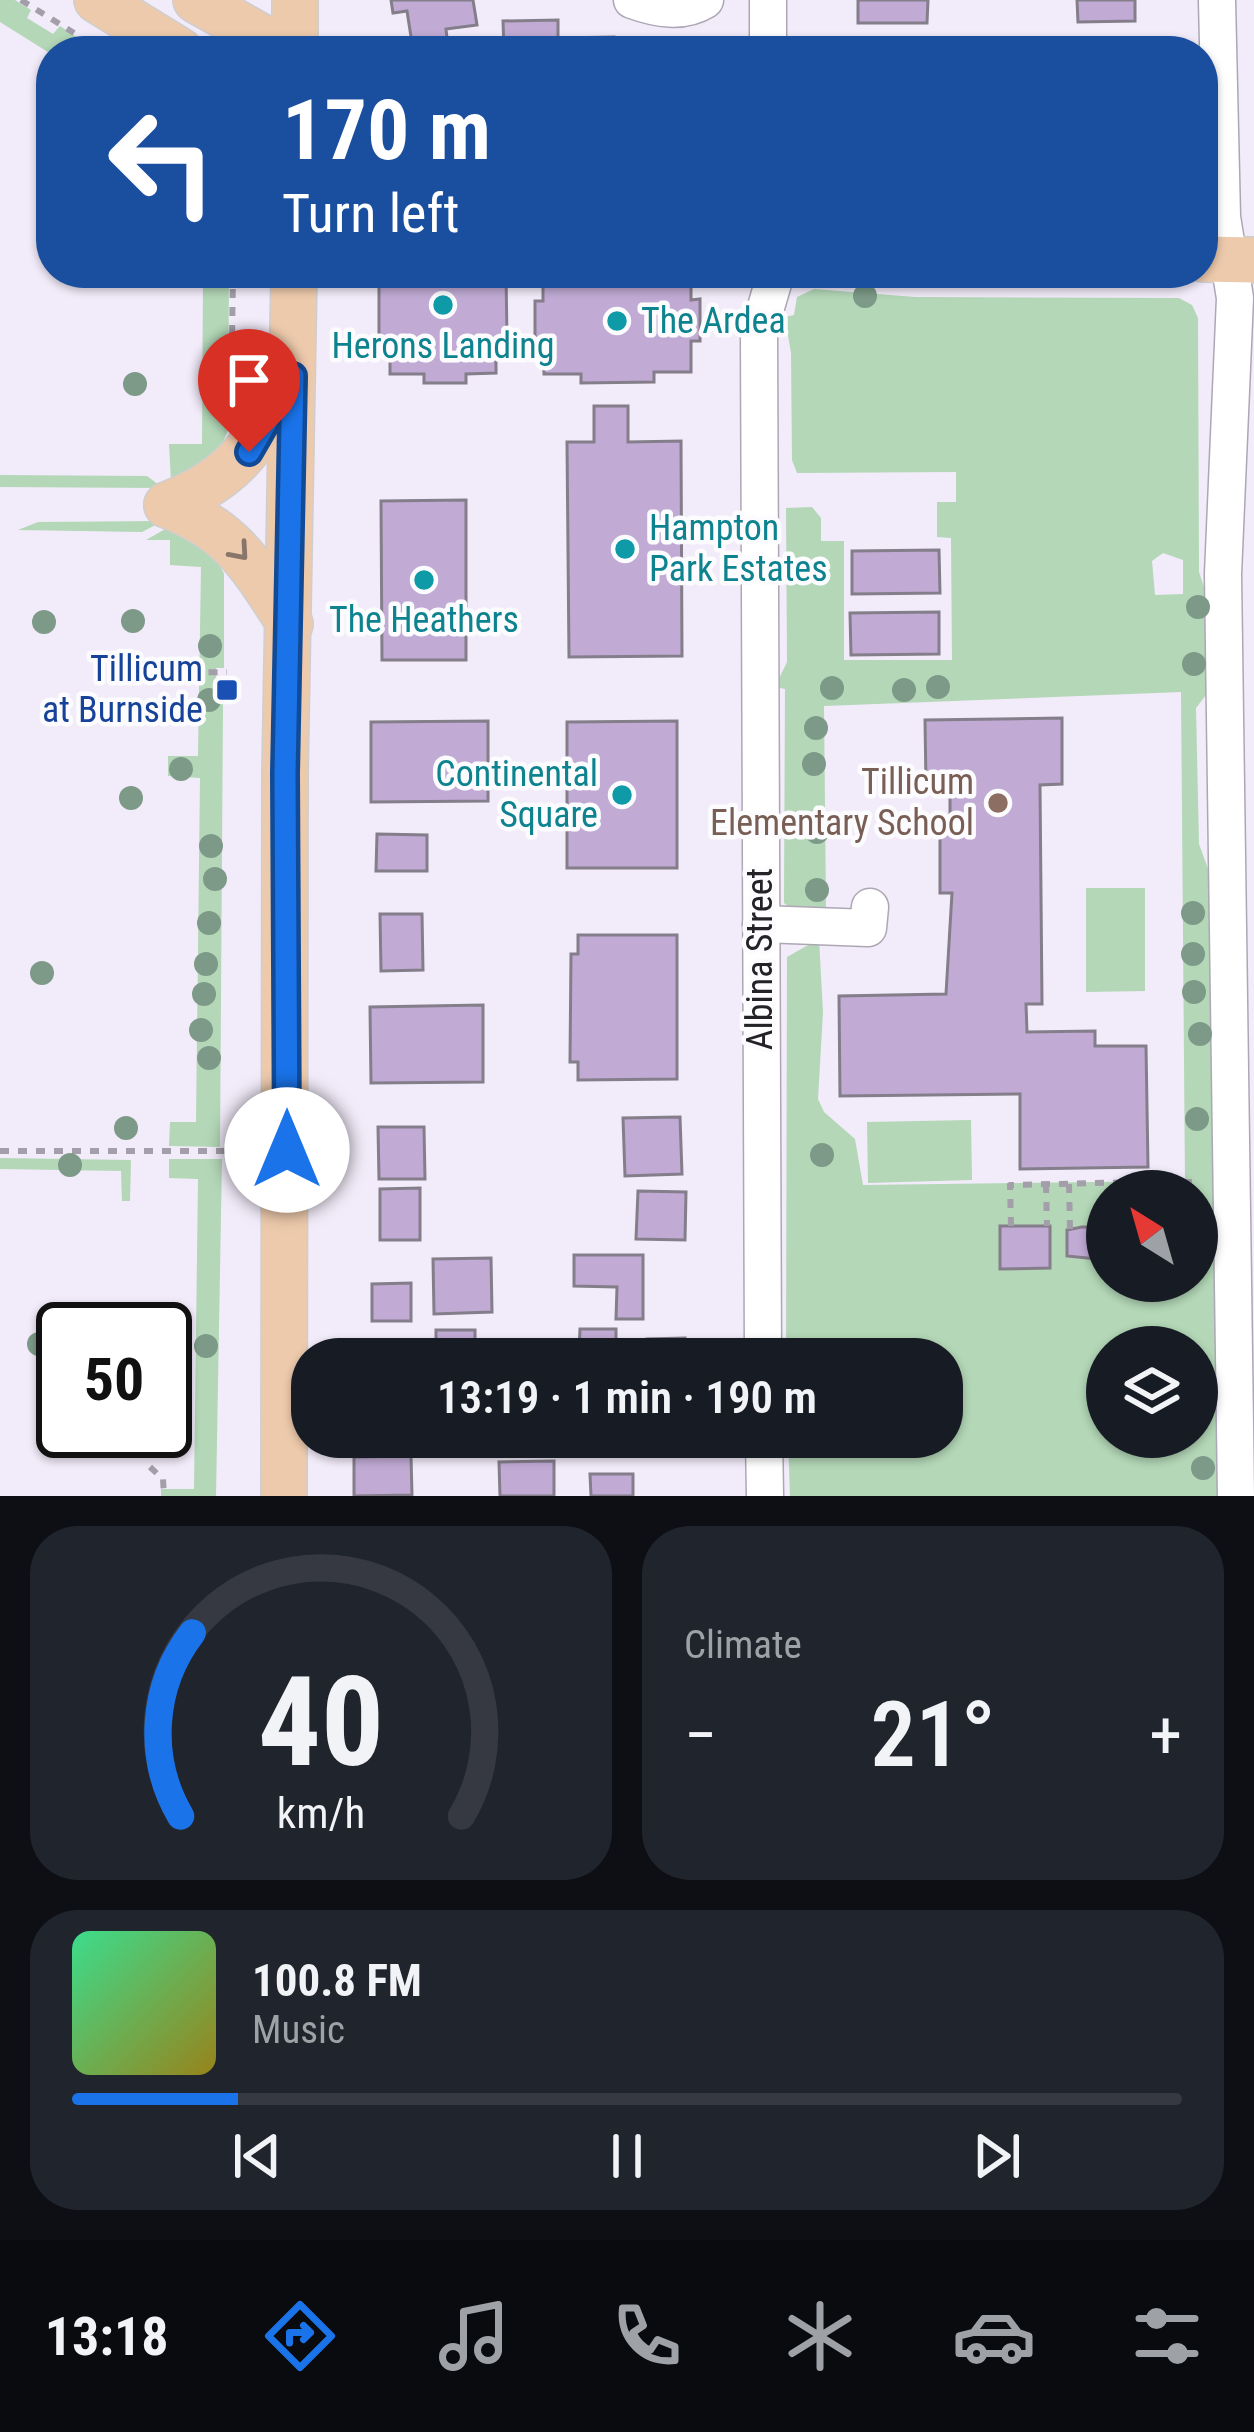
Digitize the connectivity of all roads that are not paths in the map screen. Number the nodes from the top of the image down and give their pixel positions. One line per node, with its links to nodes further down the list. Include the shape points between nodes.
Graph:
1 (196, 0): 9 (main road)
2 (295, 0): 10 (main road)
3 (632, 0): 4 (street, via 691,8)
4 (704, 0)
5 (768, 0): 11 (street)
6 (1217, 0): 12 (street)
7 (92, 20): 8 (main road)
8 (137, 36)
9 (260, 36)
10 (295, 36)
11 (768, 36)
12 (1218, 36)
13 (1218, 43): 14 (street)
14 (1222, 259): 27 (street, via 1235,298 1223,597)
15 (295, 288): 17 (main road)
16 (772, 288): 20 (street, Albina Street, via 759,332)
17 (293, 376): 18 (main road); 18 (main road, one-way to 18, via 231,472 167,505 227,537)
18 (290, 624): 22 (main road)
19 (870, 907): 20 (street, via 868,928)
20 (760, 924): 21 (street, Albina Street)
21 (763, 1338)
22 (285, 1435): 24 (main road); 25 (main road)
23 (764, 1458): 26 (street)
24 (253, 1496)
25 (284, 1496)
26 (765, 1496)
27 (1236, 1496)

